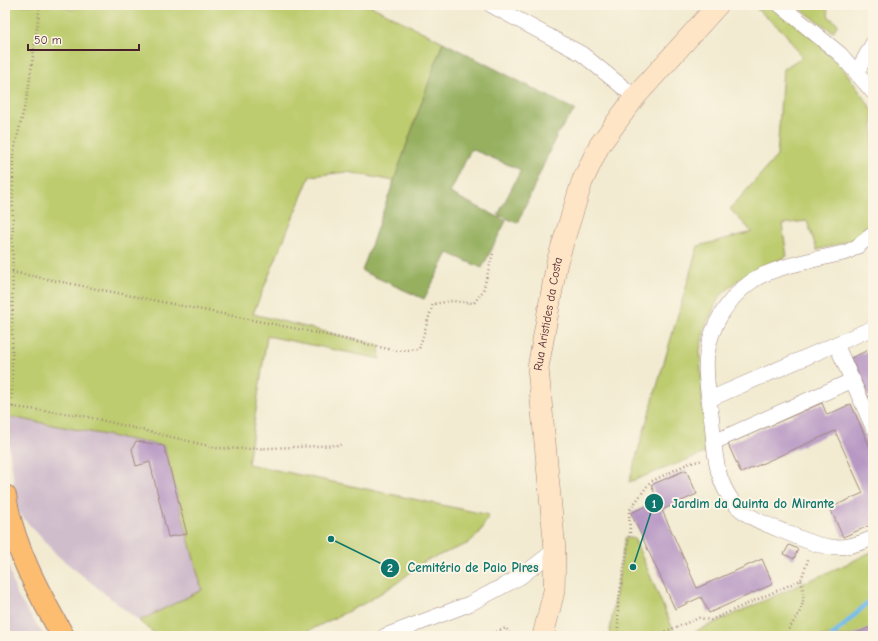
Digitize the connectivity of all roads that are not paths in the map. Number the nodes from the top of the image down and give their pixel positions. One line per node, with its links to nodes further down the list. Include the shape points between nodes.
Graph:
1 (491, 5): 7 (street, via 582,54)
2 (718, 5): 7 (street, Rua Aristides da Costa)
3 (780, 5): 5 (street, via 826,41)
4 (873, 43): 5 (street)
5 (857, 72): 6 (street)
6 (873, 92)
7 (636, 97): 17 (street, Rua Aristides da Costa, via 599,146 582,182 557,262 538,368)
8 (873, 234): 12 (street, via 847,252 767,273 733,298 721,313 707,354)
9 (873, 328): 10 (street)
10 (836, 344): 11 (street); 12 (street)
11 (853, 380): 13 (street); 14 (street)
12 (710, 399): 14 (street)
13 (873, 427)
14 (714, 449): 16 (street, via 722,483 735,504 744,512 827,548 858,545)
15 (5, 496): 19 (main road, via 8,517 34,585)
16 (873, 538)
17 (555, 550): 18 (street, via 520,577 469,604); 21 (street, Rua Aristides da Costa, via 554,591)
18 (401, 632): 20 (street)
19 (62, 636)
20 (385, 636)
21 (543, 636)

